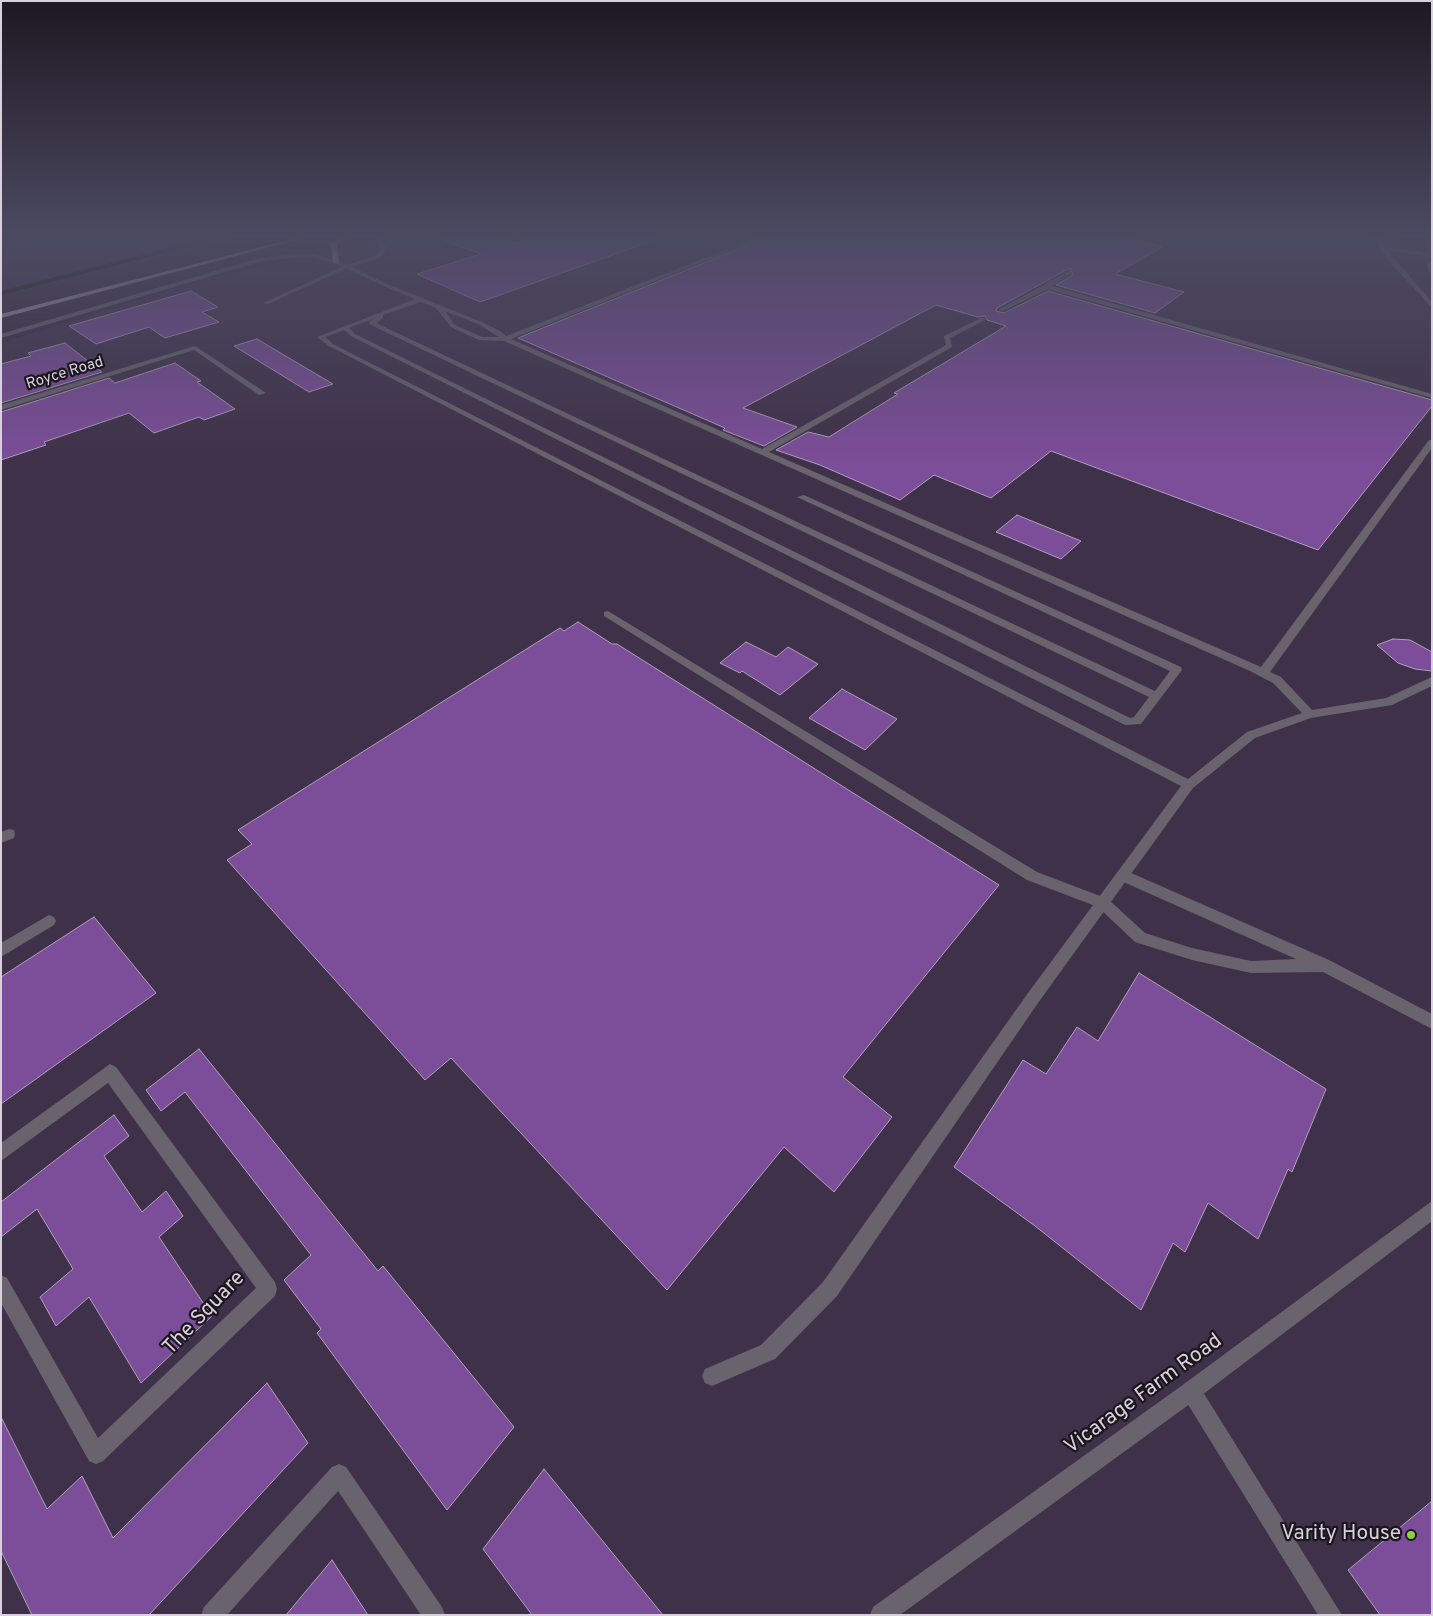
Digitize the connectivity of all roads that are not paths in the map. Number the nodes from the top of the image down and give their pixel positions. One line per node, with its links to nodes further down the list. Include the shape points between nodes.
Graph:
1 (78, 313): 10 (street)
2 (382, 313): 9 (street)
3 (386, 313): 21 (street, via 371,323)
4 (444, 313): 11 (street, via 453,326 481,339)
5 (456, 313): 11 (street, via 498,332)
6 (569, 313): 11 (street)
7 (1140, 313): 13 (street)
8 (982, 319): 16 (street, via 946,337 950,346)
9 (345, 327): 21 (street, via 352,335 1129,722 1137,720); 23 (street, via 320,337)
10 (1, 336)
11 (505, 339): 16 (street)
12 (262, 393): 14 (street, Royce Road, via 195,348)
13 (1432, 396)
14 (1, 408)
15 (1432, 442): 19 (street)
16 (762, 452): 19 (street)
17 (800, 497): 21 (street, via 1177,670)
18 (608, 614): 25 (street, via 1032,876)
19 (1263, 673): 22 (street, via 1276,680)
20 (1432, 681): 22 (street, via 1388,702)
21 (1156, 696)
22 (1310, 714): 23 (street, via 1251,735)
23 (1189, 785): 24 (street)
24 (1124, 876): 25 (street); 28 (street)
25 (1103, 903): 28 (street, via 1140,938 1192,954 1251,967); 33 (street, via 830,1290 768,1352)
26 (48, 921): 27 (street)
27 (1, 951)
28 (1324, 965): 29 (street)
29 (1432, 1022)
30 (1, 1153): 32 (street, The Square, via 110,1072 268,1289 96,1454)
31 (1432, 1210): 34 (street, Vicarage Farm Road)
32 (1, 1284)
33 (712, 1376)
34 (1191, 1391): 37 (street, Vicarage Farm Road); 38 (street)
35 (212, 1615): 36 (street, via 339,1474)
36 (434, 1615)
37 (881, 1615)
38 (1330, 1615)

